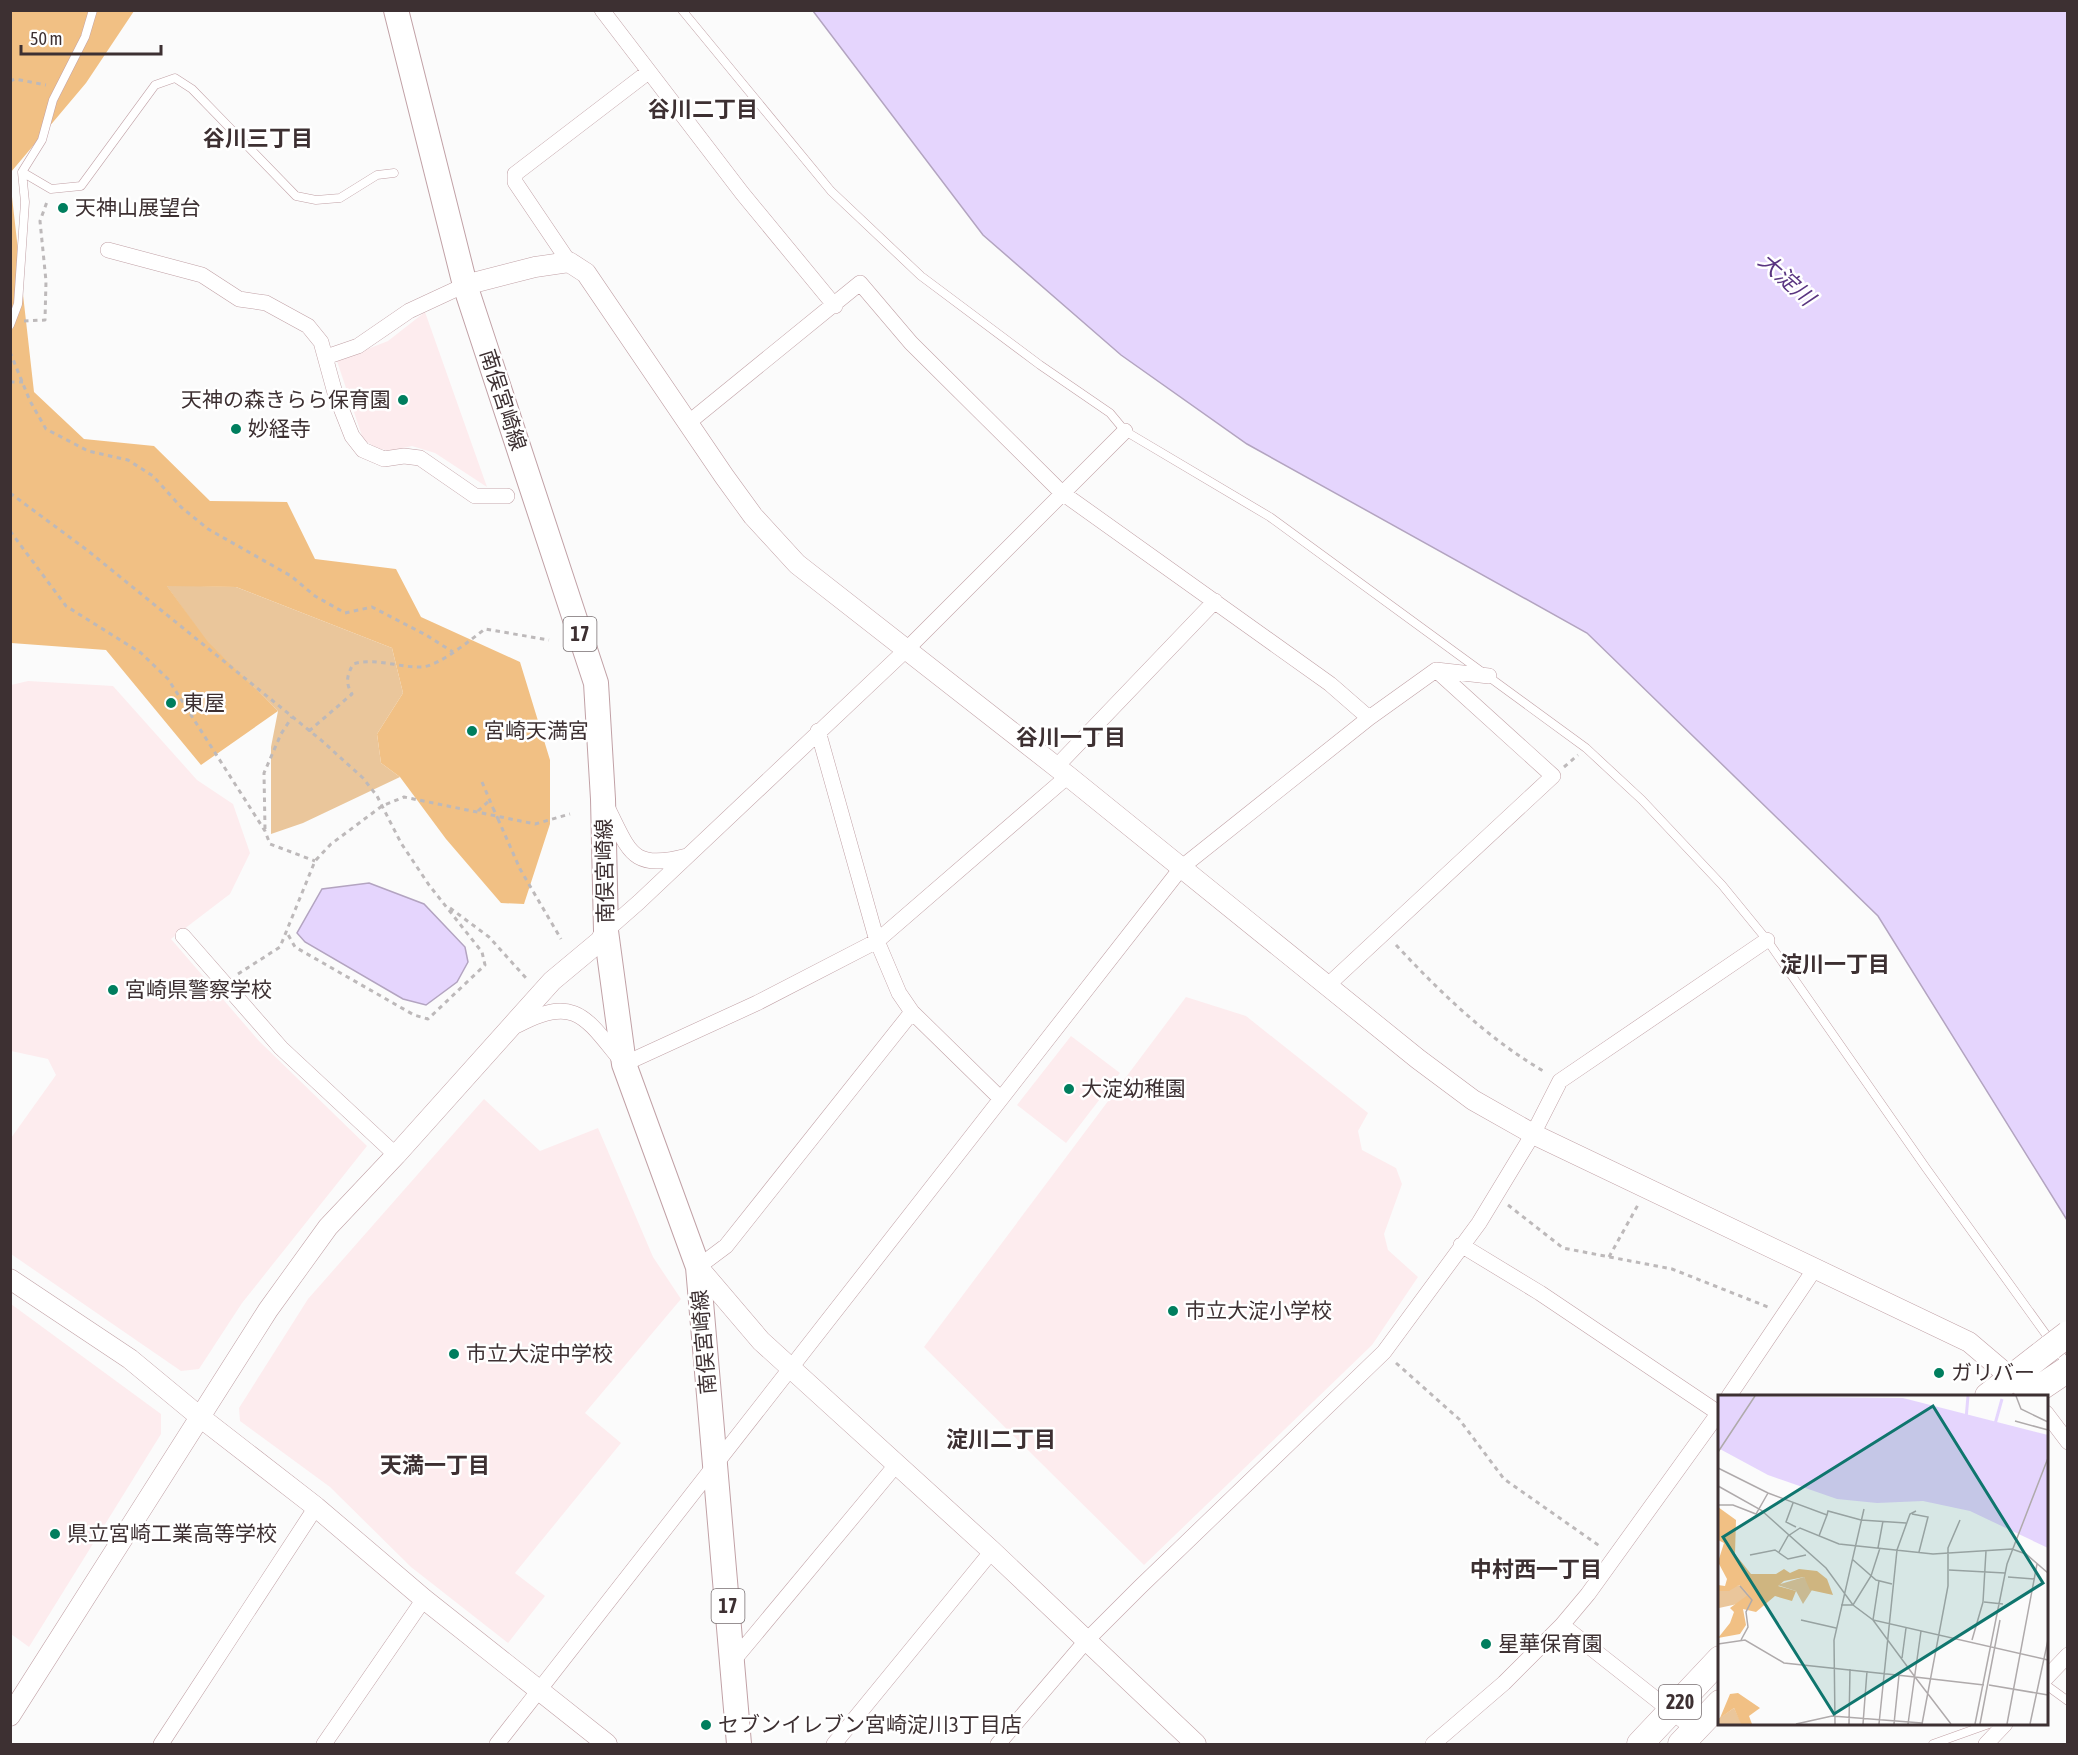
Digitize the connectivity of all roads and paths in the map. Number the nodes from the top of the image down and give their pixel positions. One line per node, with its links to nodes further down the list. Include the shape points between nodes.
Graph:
1 (93, 10): 7 (lane, via 86,37)
2 (396, 10): 13 (main road, 南俣宮崎線 / 17)
3 (602, 10): 5 (street)
4 (682, 10): 21 (lane, via 831,191 921,276 1110,413)
5 (647, 73): 12 (street, via 515,174 515,182); 14 (street)
6 (10, 81): 7 (path)
7 (60, 87): 8 (lane, via 42,140)
8 (22, 171): 10 (lane); 15 (lane, via 25,202 20,282)
9 (394, 173): 10 (lane, via 377,176 340,198 316,200 296,196 192,89 175,78 155,85 81,186)
10 (51, 189): 15 (path, via 40,221 45,320)
11 (108, 250): 17 (street, via 202,275 239,299 266,303 308,326 321,342)
12 (569, 262): 13 (street); 20 (street, via 586,273)
13 (465, 285): 17 (street, via 409,311 358,346); 40 (main road, 南俣宮崎線 / 17, via 596,683)
14 (835, 306): 20 (street); 22 (street, via 860,283 911,344)
15 (11, 323)
16 (10, 352): 19 (path)
17 (326, 357): 24 (street, via 352,436 363,450 384,459 420,458 475,496)
18 (10, 382): 19 (path)
19 (23, 382): 29 (path, via 46,429 88,451 128,460 153,476 208,529 291,576 345,613 372,607)
20 (688, 423): 28 (street, via 753,516 796,564)
21 (1125, 431): 22 (street); 31 (lane, via 1270,517)
22 (1061, 492): 26 (street); 28 (street)
23 (10, 493): 32 (path, via 87,550)
24 (507, 496)
25 (10, 531): 45 (path, via 66,606 141,652 168,679)
26 (1215, 601): 33 (street, via 1330,684); 37 (street)
27 (549, 640): 29 (path, via 485,629)
28 (907, 649): 35 (street); 37 (street)
29 (453, 652): 34 (path, via 424,667 353,663 346,676 352,694)
30 (1436, 670): 31 (street); 33 (street); 38 (street)
31 (1490, 676): 36 (lane)
32 (292, 717): 34 (path); 45 (path, via 264,773)
33 (1369, 718): 48 (street)
34 (309, 731): 42 (path, via 363,778)
35 (818, 731): 46 (street); 56 (street)
36 (1586, 748): 38 (path); 55 (lane, via 1642,800 1722,885)
37 (1062, 772): 48 (street); 56 (street)
38 (1553, 776): 52 (street)
39 (482, 782): 41 (path)
40 (603, 799): 46 (street, via 630,852 646,862); 51 (main road, 南俣宮崎線 / 17)
41 (490, 800): 43 (path); 54 (path, bridge, via 520,869)
42 (382, 806): 43 (path, via 404,797); 47 (path); 49 (path, via 400,843)
43 (478, 811): 44 (path, via 535,824)
44 (570, 814)
45 (265, 831): 47 (path, via 270,844)
46 (690, 855): 51 (street)
47 (315, 861): 50 (path)
48 (1182, 867): 59 (street); 64 (street)
49 (444, 904): 50 (path, via 482,952 485,965 428,1018 414,1015 295,947); 57 (path, via 489,937)
50 (286, 931): 58 (path, via 280,947)
51 (606, 931): 61 (street, via 600,941 552,981); 62 (main road, 南俣宮崎線 / 17)
52 (1384, 933): 59 (street); 63 (path, via 1448,1000 1528,1062)
53 (183, 936): 58 (street)
54 (561, 939)
55 (1767, 940): 63 (street); 76 (lane)
56 (877, 941): 60 (street, via 899,993); 62 (street)
57 (526, 978)
58 (224, 983): 66 (street, via 281,1048)
59 (1328, 986): 65 (street, via 1473,1100)
60 (912, 1012): 64 (street); 71 (street, via 726,1246)
61 (509, 1029): 62 (street, via 541,1012 575,1012); 66 (street)
62 (624, 1064): 71 (main road, 南俣宮崎線 / 17)
63 (1560, 1081): 65 (street)
64 (1001, 1099): 77 (street)
65 (1533, 1134): 67 (street); 68 (street)
66 (396, 1155): 85 (street, via 328,1227 268,1310)
67 (1647, 1188): 70 (path); 72 (street)
68 (1494, 1195): 69 (street); 70 (path, via 1563,1248)
69 (1461, 1245): 75 (street); 83 (street)
70 (1609, 1257): 74 (path, via 1672,1269)
71 (698, 1267): 77 (street, via 738,1317); 89 (main road, 南俣宮崎線 / 17)
72 (1814, 1269): 74 (street); 78 (street, via 1969,1342)
73 (10, 1278): 85 (street, via 130,1359)
74 (1785, 1313): 79 (street)
75 (1384, 1352): 92 (path, via 1459,1419 1504,1479); 95 (street)
76 (2064, 1357): 78 (highway); 82 (highway)
77 (791, 1369): 88 (street); 89 (street)
78 (2012, 1376): 80 (highway); 81 (street)
79 (1730, 1395)
80 (1989, 1395)
81 (2029, 1395)
82 (2037, 1395)
83 (1718, 1412)
84 (1718, 1414): 92 (street)
85 (200, 1417): 90 (street); 105 (street)
86 (2048, 1418): 87 (street)
87 (2067, 1442)
88 (896, 1464): 91 (street); 98 (street)
89 (714, 1467): 98 (main road, 南俣宮崎線 / 17); 101 (street)
90 (316, 1507): 93 (street); 109 (street)
91 (992, 1551): 95 (street); 114 (street)
92 (1615, 1557): 94 (street)
93 (424, 1599): 101 (street); 110 (street)
94 (1562, 1625): 104 (street); 117 (street, via 1504,1683)
95 (1086, 1641): 115 (street); 116 (street)
96 (2067, 1655): 99 (street)
97 (1718, 1660): 104 (highway, 220)
98 (733, 1661): 113 (main road, 南俣宮崎線 / 17)
99 (2048, 1675)
100 (2048, 1687): 102 (lane)
101 (540, 1689): 111 (street); 112 (street)
102 (2067, 1701)
103 (1718, 1704): 108 (highway, 220)
104 (1672, 1710): 108 (street); 118 (highway, 220)
105 (10, 1716)
106 (1986, 1725): 119 (lane)
107 (2004, 1725): 120 (street)
108 (1688, 1737)
109 (161, 1744)
110 (324, 1744)
111 (497, 1744)
112 (607, 1744)
113 (739, 1744)
114 (834, 1744)
115 (998, 1744)
116 (1196, 1744)
117 (1433, 1744)
118 (1640, 1744)
119 (1934, 1744)
120 (1986, 1744)

